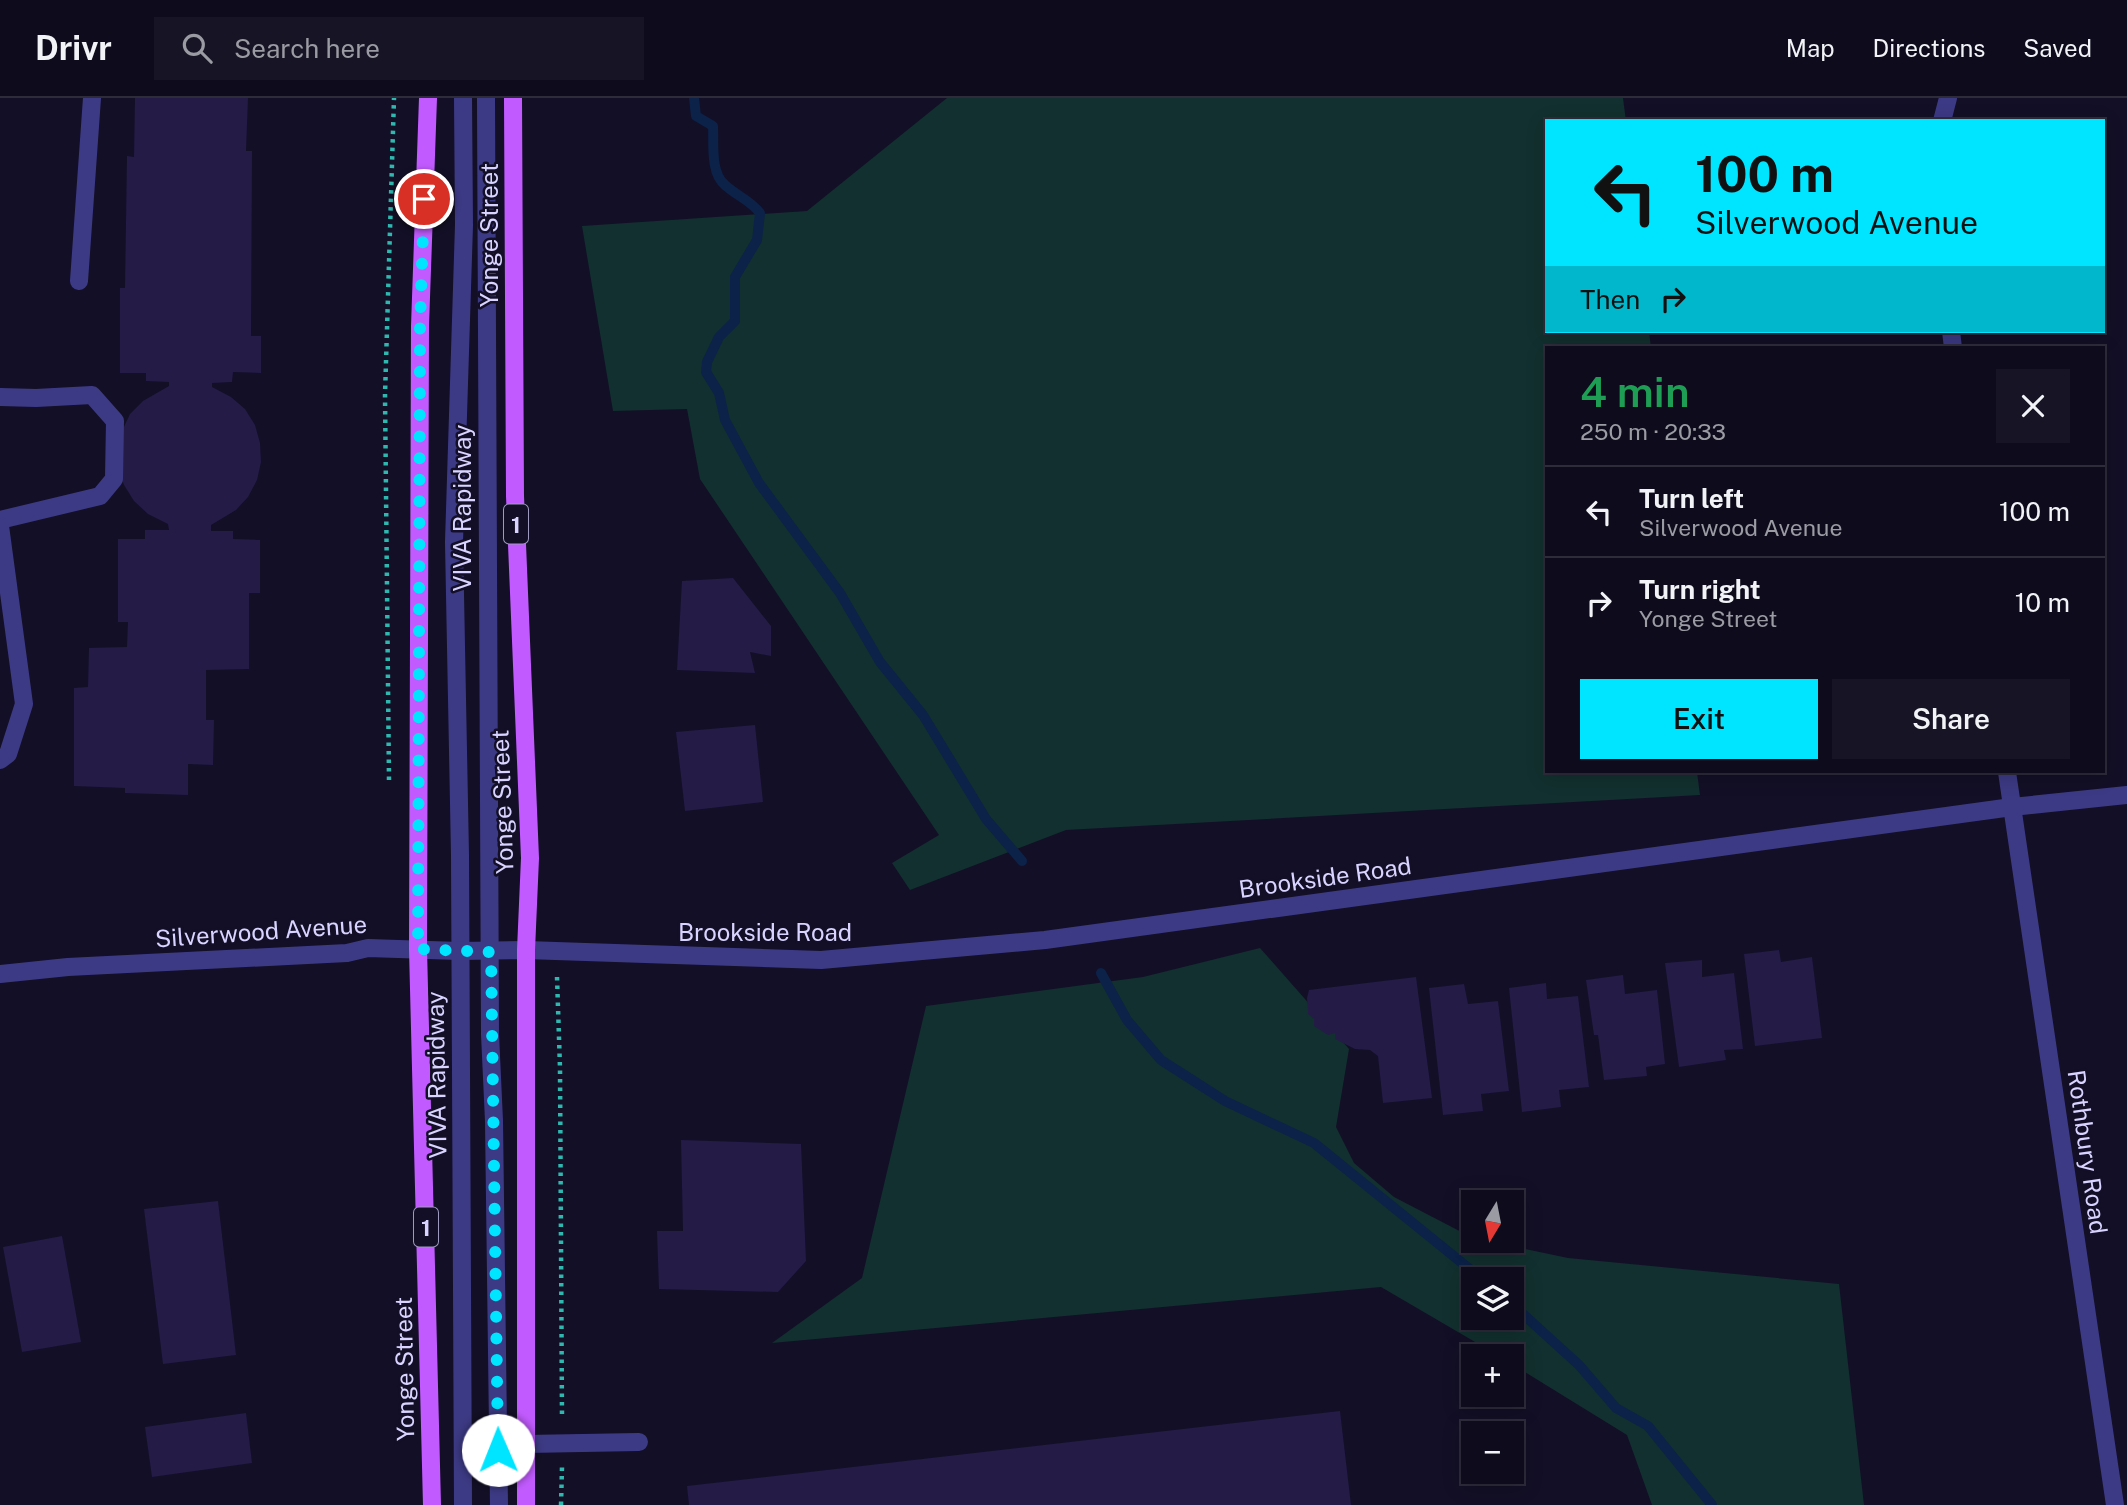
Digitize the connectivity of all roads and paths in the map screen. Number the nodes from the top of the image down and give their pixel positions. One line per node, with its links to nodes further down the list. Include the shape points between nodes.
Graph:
1 (92, 98): 9 (street)
2 (394, 98): 15 (path, via 385,395)
3 (428, 98): 18 (main road, Yonge Street / 1, via 420,326)
4 (463, 98): 20 (street, VIVA Rapidway, via 464,225 454,542)
5 (486, 98): 21 (street, VIVA Rapidway)
6 (513, 98): 19 (main road, Yonge Street / 1, via 515,496 530,858)
7 (1948, 98): 8 (street)
8 (1943, 119)
9 (79, 281)
10 (0, 397): 11 (street, via 92,395 115,421 114,479 100,496)
11 (0, 520)
12 (0, 526): 13 (street, via 24,704 8,754)
13 (0, 760)
14 (2007, 773): 17 (street, Rothbury Road)
15 (389, 792)
16 (2127, 795): 17 (street, Brookside Road)
17 (2012, 807): 19 (street, Brookside Road, via 1045,940 821,960); 32 (street, Rothbury Road)
18 (418, 949): 20 (street, Silverwood Avenue); 22 (street, Silverwood Avenue, via 368,948 347,953); 27 (main road, Yonge Street / 1)
19 (526, 950): 21 (street, Silverwood Avenue); 26 (main road, Yonge Street / 1)
20 (459, 951): 21 (street, Silverwood Avenue); 28 (street, VIVA Rapidway)
21 (491, 952): 29 (street, VIVA Rapidway)
22 (0, 974)
23 (560, 1068): 25 (path)
24 (639, 1442): 25 (street)
25 (562, 1443): 26 (street); 31 (path)
26 (526, 1444): 30 (main road, Yonge Street / 1)
27 (432, 1505)
28 (463, 1505)
29 (499, 1505)
30 (526, 1505)
31 (561, 1505)
32 (2115, 1505)

